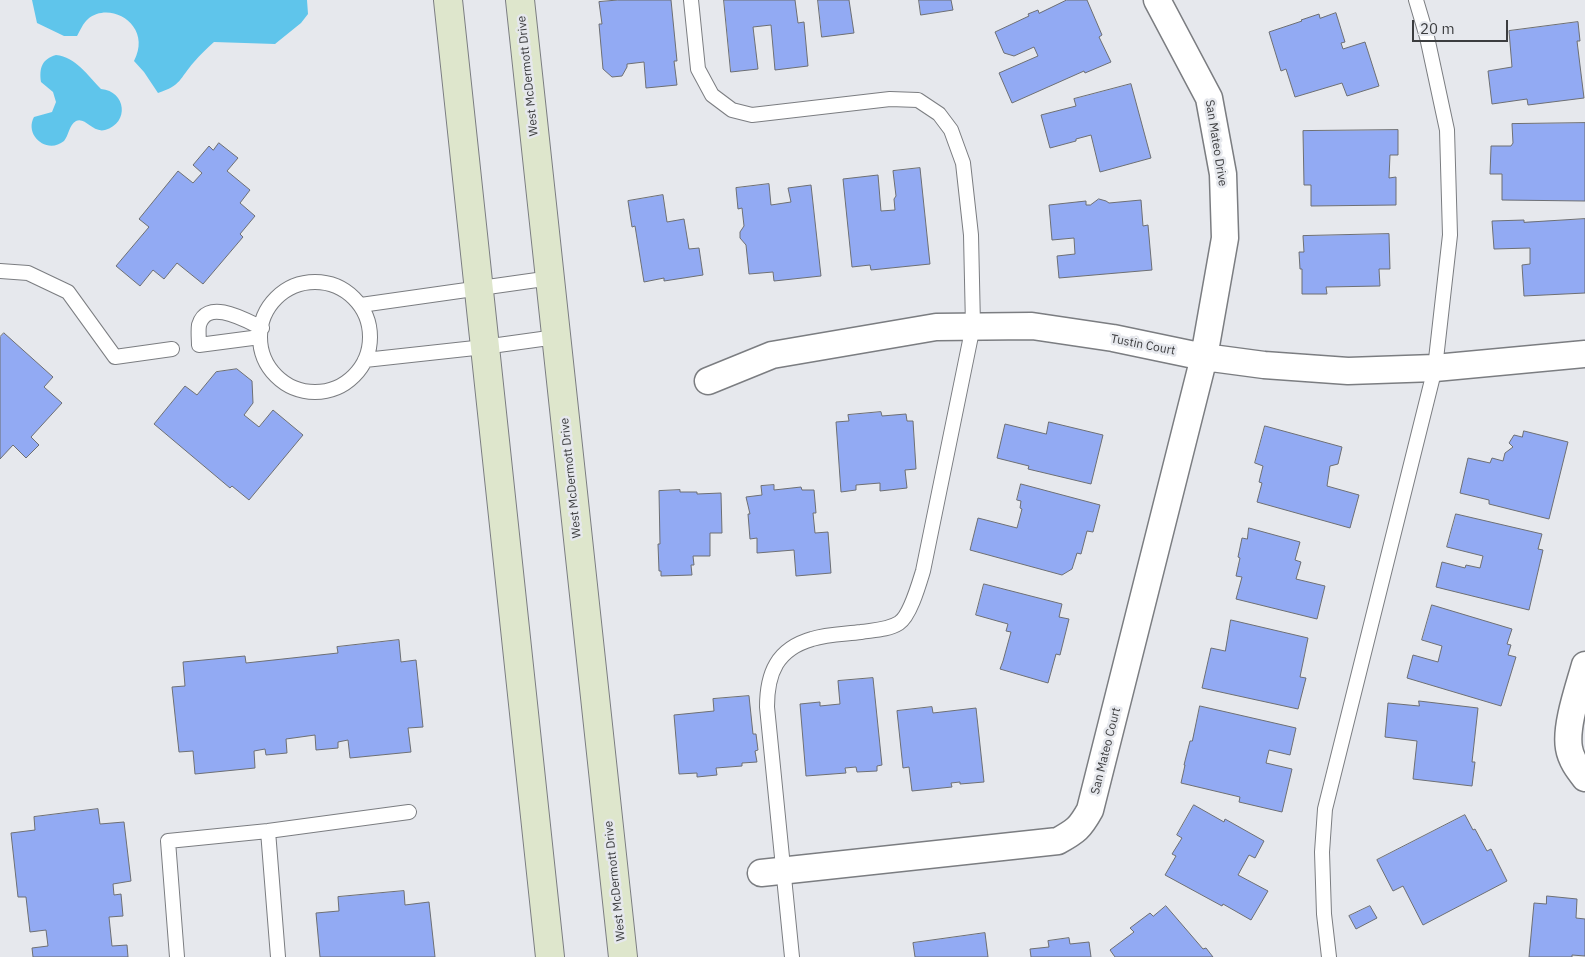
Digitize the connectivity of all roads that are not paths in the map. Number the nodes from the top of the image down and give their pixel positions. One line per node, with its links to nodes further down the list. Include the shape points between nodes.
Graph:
1 (448, 0): 8 (main road)
2 (520, 0): 7 (main road, West McDermott Drive)
3 (691, 0): 10 (lane, via 698,69 712,95 732,110 752,115 890,99 918,100 938,114 951,130 964,163)
4 (1157, 0): 16 (street, San Mateo Drive, via 1209,98 1223,174 1225,238)
5 (1416, 0): 18 (lane, via 1447,130 1450,235)
6 (0, 270): 14 (lane, via 28,274 68,292 115,357)
7 (551, 278): 8 (lane); 12 (main road, West McDermott Drive)
8 (479, 288): 9 (lane); 13 (main road)
9 (361, 305): 11 (lane, via 337,286 306,282 278,295 268,307); 17 (lane, via 370,332)
10 (973, 326): 16 (street, Tustin Court, via 1032,326 1113,338); 19 (street, Tustin Court, via 936,326 772,355); 24 (lane, via 923,571 913,602 900,623 881,630 813,638 782,656 772,671 767,688 767,707)
11 (261, 332): 11 (lane, via 236,315 215,311 205,316 199,325 199,346); 17 (lane, via 263,354 271,368 282,381 297,389 331,390 346,382)
12 (556, 337): 13 (lane); 28 (main road, West McDermott Drive)
13 (484, 347): 17 (lane); 27 (main road)
14 (172, 349)
15 (1585, 354): 18 (street, Tustin Court)
16 (1204, 357): 18 (street, Tustin Court, via 1348,371); 24 (street, San Mateo Court, via 1095,793 1083,823 1058,841)
17 (365, 360)
18 (1435, 368): 30 (lane, via 1325,809 1322,852)
19 (708, 381)
20 (1585, 665): 21 (street, via 1569,730 1569,747 1574,764)
21 (1585, 778)
22 (409, 812): 23 (lane)
23 (268, 831): 25 (lane, via 168,841); 26 (lane)
24 (773, 872): 29 (lane)
25 (177, 957)
26 (278, 957)
27 (550, 957)
28 (623, 957)
29 (792, 957)
30 (1329, 957)

